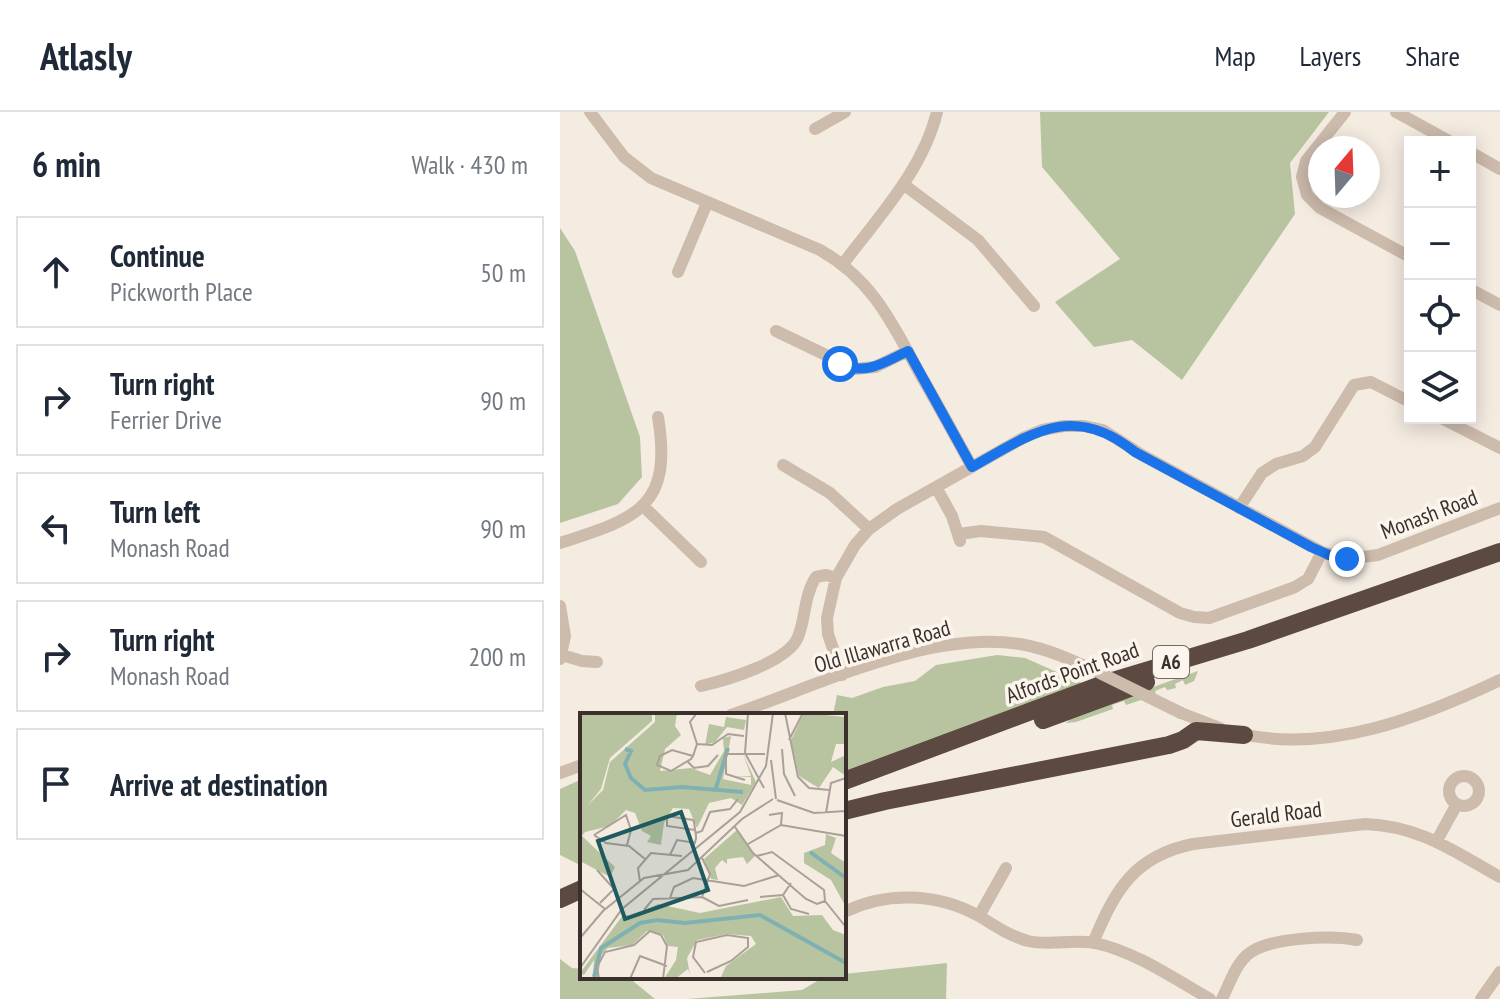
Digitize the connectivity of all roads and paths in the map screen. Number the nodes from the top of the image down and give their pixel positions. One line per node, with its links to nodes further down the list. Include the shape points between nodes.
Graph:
1 (590, 112): 11 (street, via 641,172)
2 (845, 112): 6 (street)
3 (937, 112): 10 (street)
4 (1345, 112): 12 (street, via 1306,161 1302,177 1307,195 1320,208)
5 (1396, 112): 7 (street)
6 (815, 129)
7 (1440, 136)
8 (1476, 155): 9 (street)
9 (1500, 169)
10 (903, 184): 13 (street); 17 (street, via 978,240)
11 (707, 203): 13 (street); 14 (street)
12 (1404, 254)
13 (843, 264): 19 (street, via 876,297)
14 (678, 272)
15 (1476, 292): 16 (street)
16 (1500, 305)
17 (1034, 306)
18 (776, 331): 19 (street, via 855,369 875,367)
19 (908, 351): 25 (street)
20 (1404, 399): 28 (street, via 1371,382 1354,385 1315,447 1262,473)
21 (658, 417): 27 (street, via 663,462)
22 (1453, 424): 23 (street)
23 (1500, 448)
24 (783, 465): 30 (street, via 830,493)
25 (972, 467): 26 (street, Monash Road); 28 (street, Monash Road, via 1042,430 1094,427)
26 (936, 487): 30 (street, Monash Road); 32 (street, via 960,538 981,531 1044,537 1180,613 1202,618 1302,584)
27 (643, 506): 31 (street, via 618,523); 34 (street)
28 (1239, 508): 32 (street, Monash Road)
29 (1500, 508): 32 (street, Monash Road, via 1368,558 1337,558)
30 (869, 529): 36 (street, Monash Road)
31 (560, 543)
32 (1322, 552)
33 (1500, 552): 47 (highway, Alfords Point Road / A6, via 1109,682)
34 (701, 562)
35 (1500, 563): 48 (highway, Alfords Point Road / A6)
36 (836, 578): 40 (street, Monash Road, via 827,618); 42 (street, Monash Road, via 816,577 810,586 791,649 740,676)
37 (560, 606): 38 (street, via 565,636)
38 (561, 657): 39 (street)
39 (597, 662)
40 (842, 675): 43 (street, Old Illawarra Road); 44 (street, Old Illawarra Road, bridge, via 938,648 1017,644 1049,651 1181,713)
41 (1500, 680): 44 (street, Old Illawarra Road, via 1369,729 1303,739)
42 (701, 686)
43 (737, 713)
44 (1244, 735): 50 (highway, via 1196,731 1169,745)
45 (580, 766): 46 (street)
46 (560, 773)
47 (846, 780)
48 (846, 789)
49 (1457, 804): 51 (street)
50 (846, 811)
51 (1436, 842): 53 (street, Gerald Road); 63 (street, Gerald Road, via 1414,831 1365,824 1170,849 1130,875)
52 (1006, 868): 61 (street)
53 (1500, 877)
54 (580, 878): 55 (highway)
55 (560, 887)
56 (580, 890): 57 (highway)
57 (560, 899)
58 (580, 900): 59 (highway)
59 (560, 908)
60 (846, 911): 61 (street, via 882,899 912,897 941,901)
61 (979, 916): 63 (street, via 1030,941)
62 (1357, 940): 66 (street, via 1336,936 1260,948 1240,964)
63 (1093, 943): 65 (street, via 1141,960)
64 (1500, 972): 67 (street)
65 (1210, 999)
66 (1222, 999)
67 (1481, 999)

